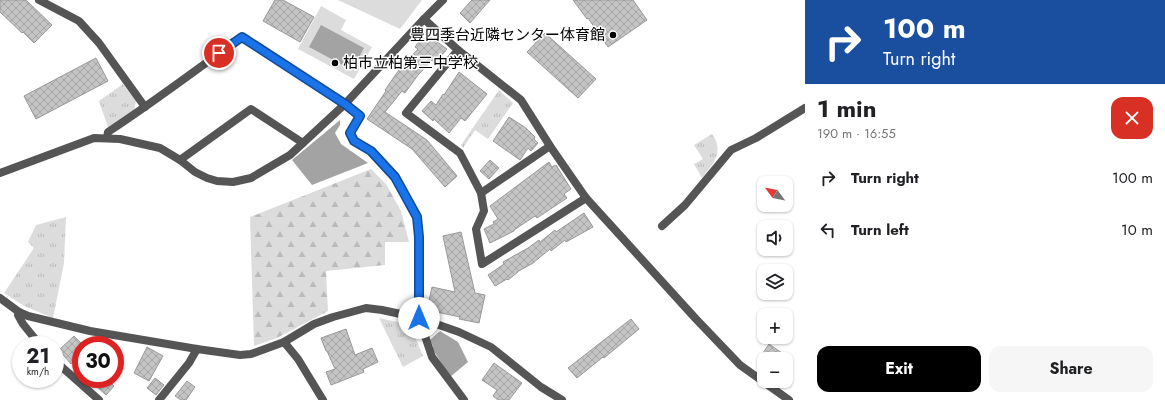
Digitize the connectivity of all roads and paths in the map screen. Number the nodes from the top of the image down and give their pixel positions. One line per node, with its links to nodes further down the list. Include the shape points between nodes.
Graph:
1 (39, 0): 6 (street, via 79,21 99,43)
2 (443, 0): 3 (street)
3 (424, 19): 4 (street); 5 (street)
4 (458, 50): 10 (street, via 521,100); 13 (street, via 406,113 460,153)
5 (345, 104): 6 (street, via 242,37); 9 (street); 18 (street, via 360,116 350,133 354,141 371,151 395,177 417,217)
6 (145, 107): 8 (street, via 108,132)
7 (805, 108): 15 (street, via 731,150 685,205)
8 (106, 138): 11 (street, via 160,148); 12 (street, via 94,138)
9 (303, 143): 11 (street, via 290,155 263,171 234,182 207,178); 11 (street, via 251,109)
10 (550, 146): 13 (street); 14 (street)
11 (180, 160)
12 (0, 173)
13 (481, 193): 14 (street, via 484,211 476,229 482,264)
14 (586, 198): 28 (street, via 740,365)
15 (662, 226)
16 (0, 298): 17 (street)
17 (19, 312): 19 (street, via 23,324); 21 (street, via 90,331)
18 (419, 318): 20 (street, via 366,308 314,324); 23 (street, via 432,357); 27 (street, via 491,347 541,387)
19 (33, 336)
20 (284, 342): 21 (street, via 251,354 240,355); 26 (street, via 298,359)
21 (197, 349): 25 (street)
22 (64, 369): 24 (street)
23 (460, 399)
24 (99, 400)
25 (159, 400)
26 (323, 400)
27 (562, 400)
28 (789, 400)

